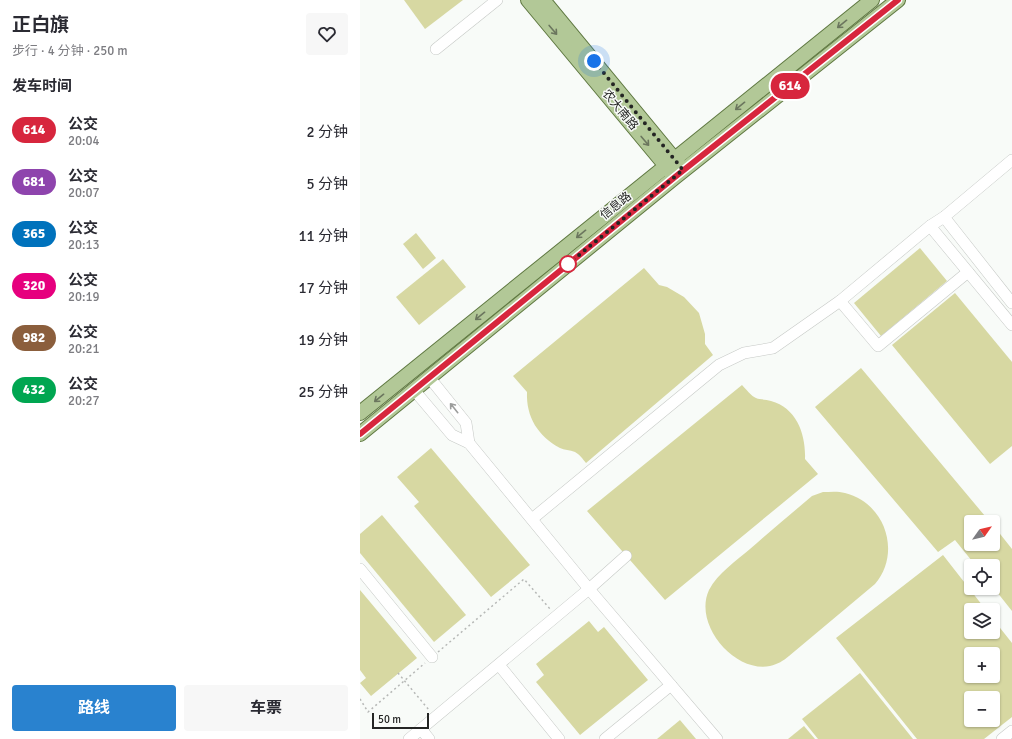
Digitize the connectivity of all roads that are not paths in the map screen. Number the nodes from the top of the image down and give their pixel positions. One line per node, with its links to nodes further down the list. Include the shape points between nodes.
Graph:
1 (497, 0): 6 (street)
2 (528, 0): 8 (main road, 农大南路, one-way to 8)
3 (543, 0): 8 (main road, 农大南路)
4 (872, 0): 8 (main road, 信息路, one-way to 8)
5 (898, 0): 9 (main road, 信息路)
6 (436, 49)
7 (1012, 160): 10 (street)
8 (670, 162): 9 (main road, 农大南路); 18 (main road, 信息路, one-way to 18)
9 (679, 174): 16 (main road, 信息路)
10 (944, 217): 11 (street); 14 (street)
11 (930, 226): 12 (street); 13 (street)
12 (968, 272): 13 (street, via 878,346); 15 (street)
13 (840, 301): 21 (street, via 773,348 744,352 719,365)
14 (1012, 303)
15 (1012, 325)
16 (429, 377): 17 (main road, 信息路); 20 (street, one-way to 16, via 466,423)
17 (414, 390): 19 (main road, 信息路); 20 (street, via 452,435)
18 (360, 413)
19 (360, 434)
20 (469, 443): 21 (street)
21 (532, 519): 24 (street)
22 (626, 556): 24 (street)
23 (360, 569): 25 (street)
24 (589, 589): 26 (street); 27 (street)
25 (432, 656)
26 (499, 664): 28 (street); 32 (street)
27 (670, 685): 33 (street); 34 (street)
28 (421, 729): 30 (street); 31 (street)
29 (1012, 731): 35 (street)
30 (410, 739)
31 (429, 739)
32 (559, 739)
33 (605, 739)
34 (717, 739)
35 (1002, 739)

